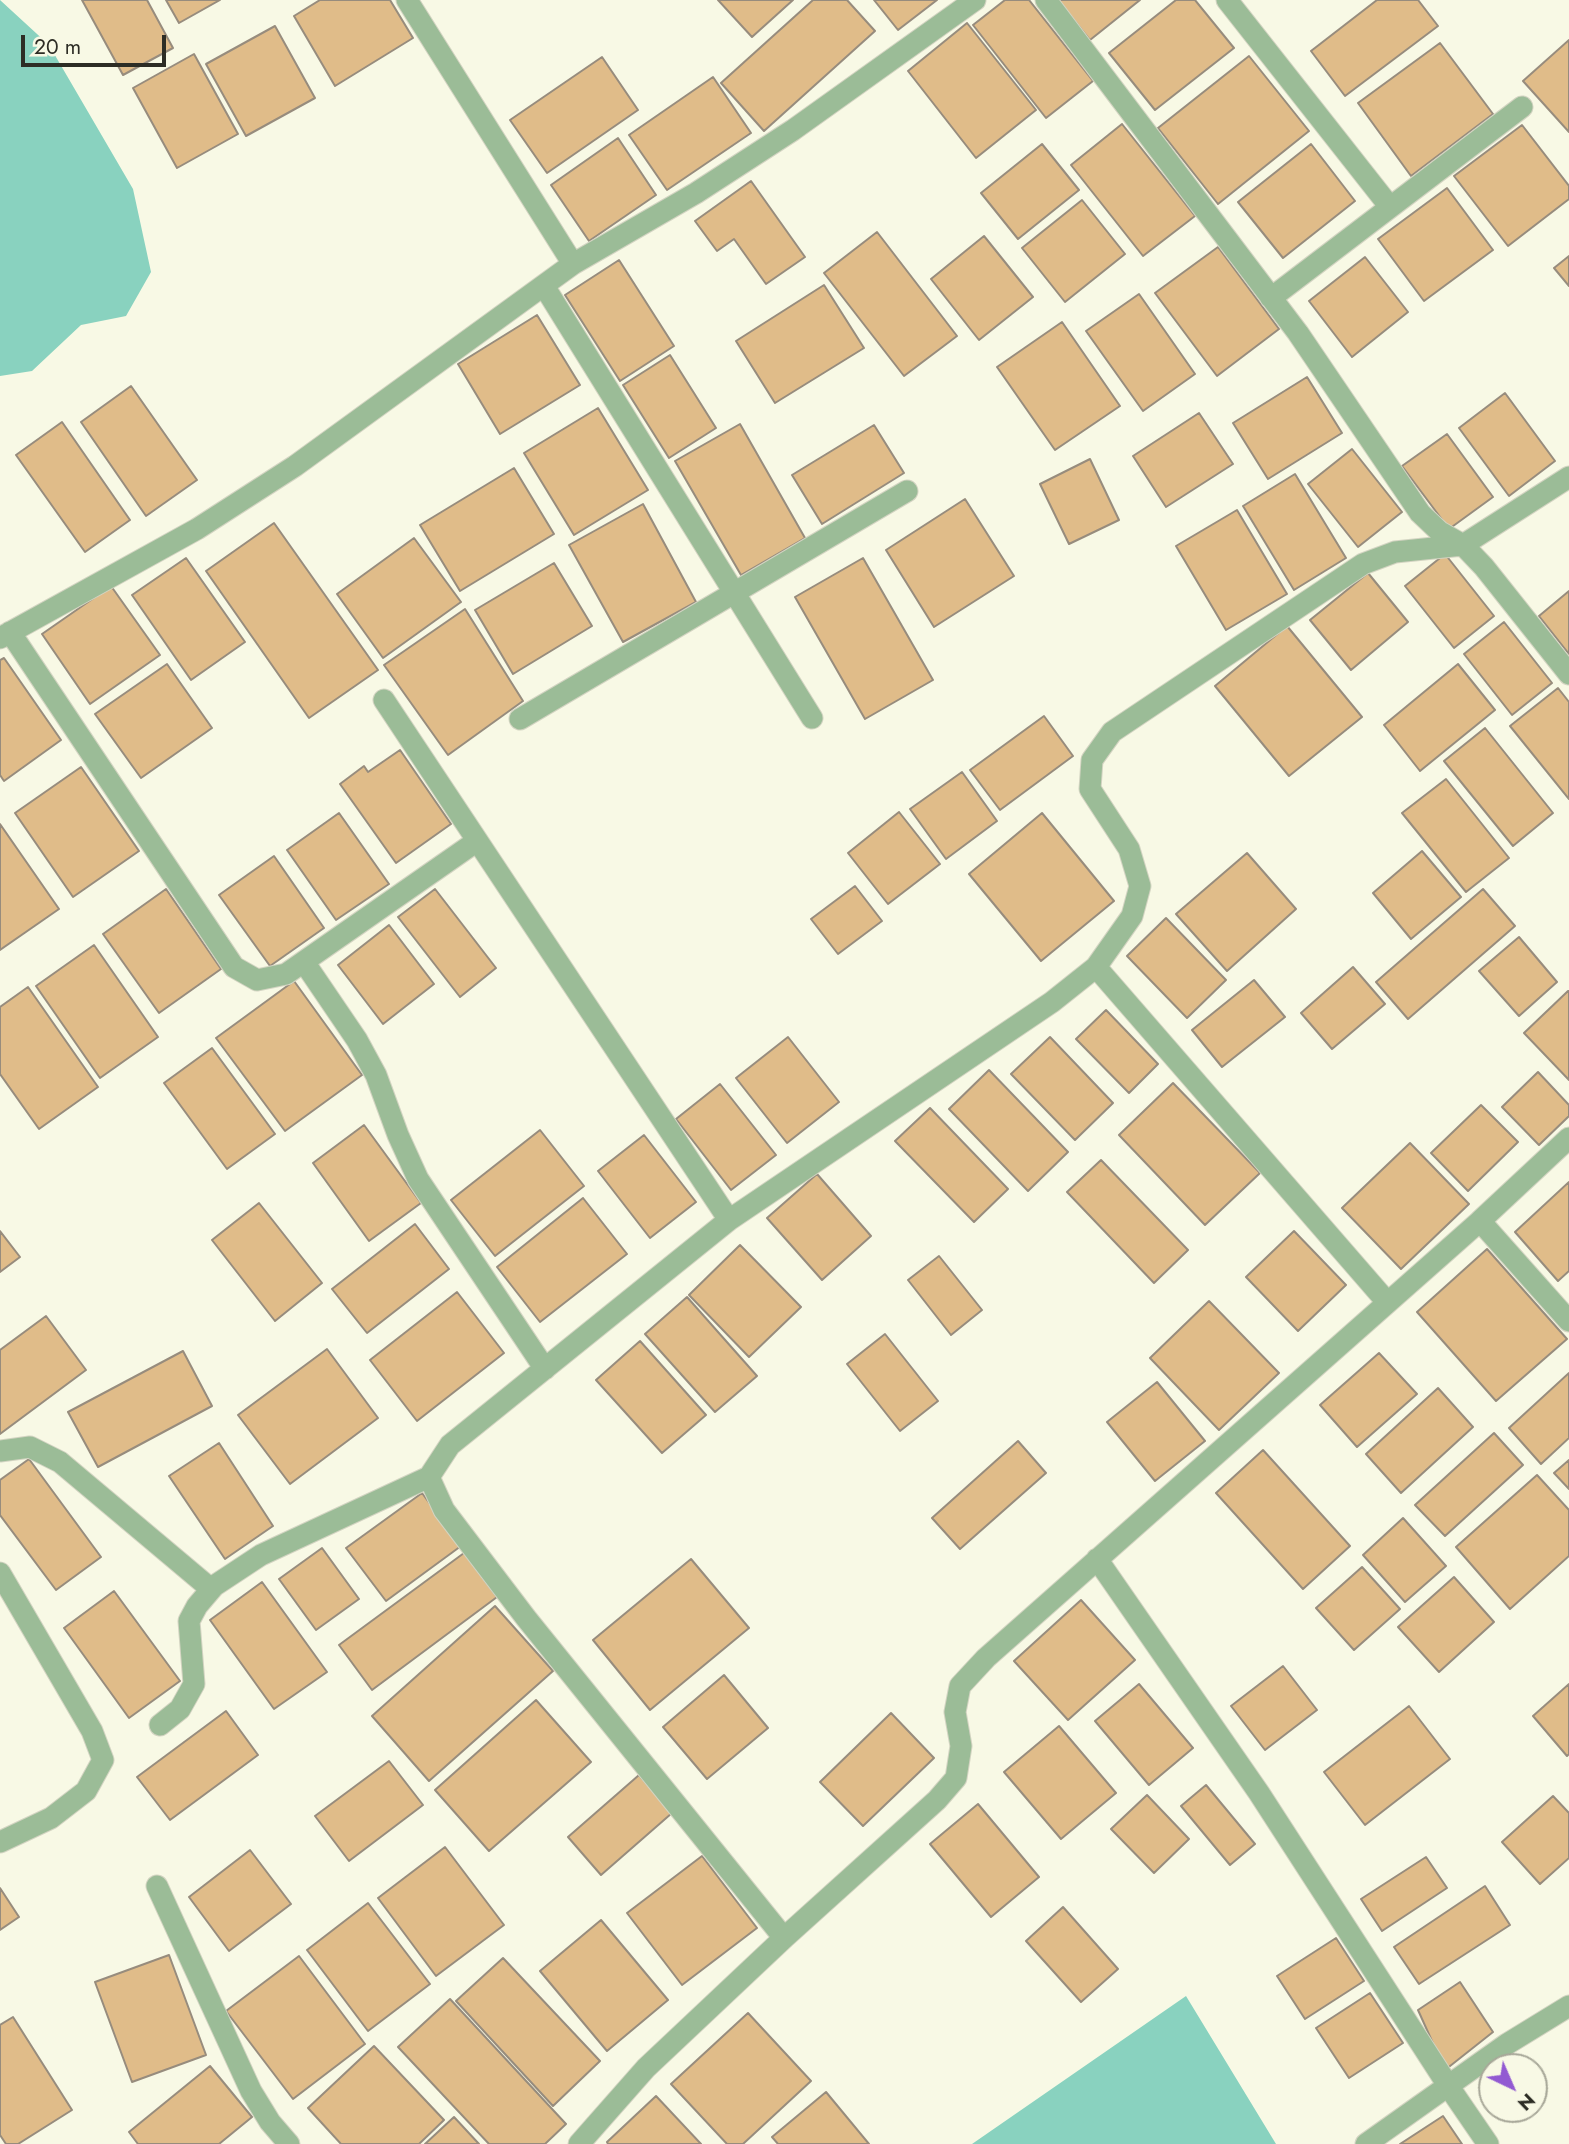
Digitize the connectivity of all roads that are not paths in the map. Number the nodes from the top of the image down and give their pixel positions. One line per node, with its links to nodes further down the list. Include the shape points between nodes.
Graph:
1 (407, 0): 7 (street)
2 (975, 0): 7 (street, via 793,130)
3 (1046, 0): 9 (street)
4 (1227, 0): 6 (street)
5 (1522, 107): 6 (street)
6 (1390, 207): 9 (street)
7 (573, 264): 8 (street)
8 (544, 286): 13 (street); 14 (street, via 274,480 197,529)
9 (1271, 298): 12 (street, via 1420,513)
10 (1569, 477): 12 (street)
11 (907, 491): 13 (street)
12 (1462, 545): 15 (street); 21 (street, via 1395,552 1363,564 1112,732 1092,761 1090,789 1129,849 1140,886 1132,916)
13 (734, 593): 17 (street); 18 (street)
14 (5, 635): 20 (street, via 234,967 257,979 286,974)
15 (1569, 674)
16 (384, 700): 19 (street)
17 (812, 718)
18 (520, 719)
19 (477, 841): 20 (street); 23 (street)
20 (304, 962): 27 (street, via 376,1075 418,1179)
21 (1096, 967): 23 (street, via 1052,1002); 25 (street)
22 (1569, 1138): 24 (street)
23 (729, 1220): 27 (street)
24 (1480, 1222): 25 (street); 26 (street)
25 (1387, 1302): 30 (street)
26 (1569, 1321)
27 (545, 1368): 29 (street, via 450,1445)
28 (0, 1451): 32 (street, via 30,1447 60,1462)
29 (429, 1477): 32 (street, via 261,1555); 36 (street, via 444,1510 526,1618)
30 (1097, 1559): 36 (street, via 961,1686 955,1712 961,1746 956,1777 944,1793); 38 (street, via 1259,1793)
31 (0, 1573): 34 (street, via 92,1731 103,1760 86,1791 51,1818)
32 (211, 1589): 33 (street, via 189,1621 194,1684 180,1709)
33 (160, 1725)
34 (0, 1842)
35 (157, 1886): 39 (street, via 251,2091)
36 (784, 1938): 40 (street, via 646,2068)
37 (1569, 2006): 38 (street)
38 (1449, 2087): 41 (street); 42 (street)
39 (289, 2144)
40 (579, 2144)
41 (1366, 2144)
42 (1488, 2144)

